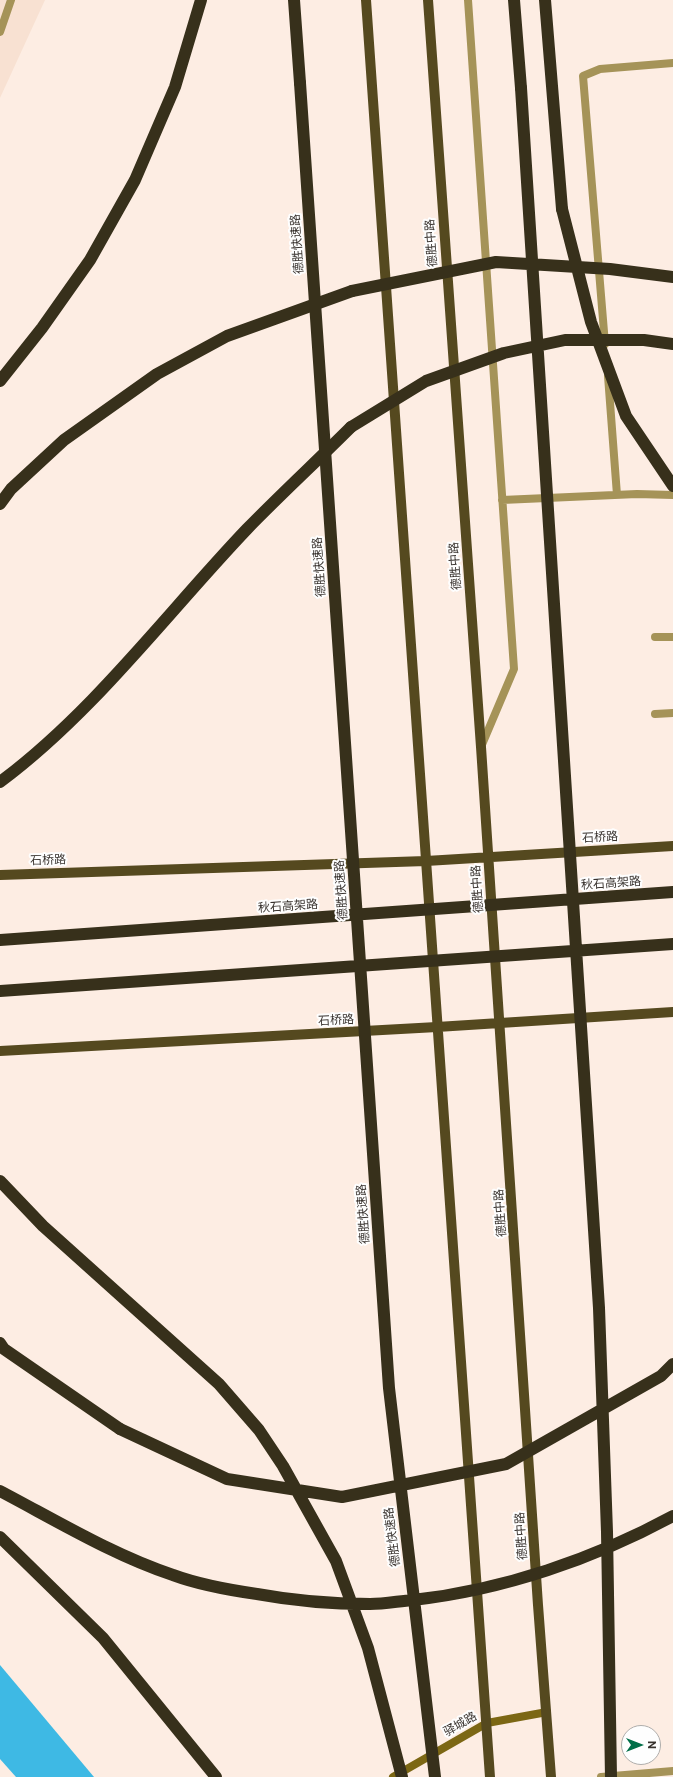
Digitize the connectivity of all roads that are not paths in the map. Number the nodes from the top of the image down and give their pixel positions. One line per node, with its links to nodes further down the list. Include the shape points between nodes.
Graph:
1 (11, 0): 9 (street)
2 (201, 0): 13 (highway, via 176,87 135,180 90,260 42,328)
3 (294, 0): 49 (highway, 德胜快速路, bridge, via 389,1388)
4 (366, 0): 27 (main road, bridge)
5 (428, 0): 23 (main road, 德胜中路, bridge)
6 (468, 0): 17 (street)
7 (514, 0): 53 (highway, bridge, via 599,1308 607,1532)
8 (545, 0): 14 (highway, bridge, via 562,209 592,322 626,416)
9 (0, 32)
10 (673, 63): 15 (street, via 600,69 583,76)
11 (673, 277): 18 (highway, bridge, via 610,269 496,262 352,291 228,336 157,374 64,440 11,488)
12 (673, 344): 24 (highway, bridge, via 644,340 566,340 504,353 426,381 351,427 247,529 74,717)
13 (0, 381)
14 (673, 486)
15 (618, 495): 16 (street); 17 (street)
16 (673, 496)
17 (502, 500): 23 (street, via 514,669)
18 (0, 504)
19 (655, 637): 20 (street)
20 (673, 637)
21 (673, 713): 22 (street)
22 (655, 714)
23 (481, 746): 26 (main road, 德胜中路)
24 (0, 782)
25 (673, 846): 26 (main road, 石桥路)
26 (488, 856): 27 (main road, 石桥路); 34 (main road, 德胜中路)
27 (426, 860): 28 (main road, 石桥路); 35 (main road)
28 (0, 875)
29 (673, 892): 30 (highway, 秋石高架路, bridge)
30 (0, 940)
31 (673, 944): 32 (highway, bridge)
32 (0, 991)
33 (673, 1012): 34 (main road, 石桥路)
34 (500, 1024): 35 (main road, 石桥路); 43 (main road, 德胜中路)
35 (437, 1028): 36 (main road, 石桥路); 44 (main road)
36 (0, 1051)
37 (0, 1181): 48 (highway, bridge, via 43,1226 219,1384 259,1430 283,1466 336,1561 368,1648)
38 (0, 1343): 39 (highway, bridge, via 4,1350 120,1430 228,1479 342,1497 506,1464 662,1376)
39 (673, 1364)
40 (0, 1492): 41 (highway, bridge, via 116,1552 174,1576 226,1589 302,1602 325,1603 372,1604 447,1596 512,1580 580,1559)
41 (673, 1516)
42 (0, 1537): 46 (highway, via 103,1638)
43 (547, 1712): 44 (street, 驿城路); 51 (main road, 德胜中路)
44 (486, 1723): 47 (street, 驿城路); 50 (main road)
45 (673, 1771): 52 (street)
46 (216, 1777)
47 (393, 1777)
48 (402, 1777)
49 (435, 1777)
50 (490, 1777)
51 (552, 1777)
52 (601, 1777)
53 (611, 1777)

